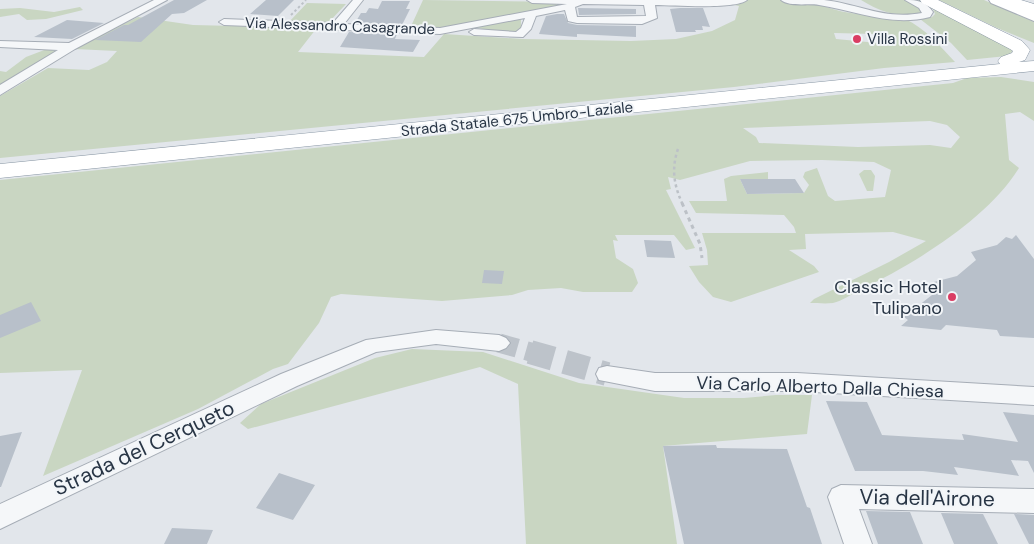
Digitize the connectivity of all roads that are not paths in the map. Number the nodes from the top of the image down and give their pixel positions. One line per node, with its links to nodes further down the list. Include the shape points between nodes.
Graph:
1 (162, 0): 21 (street)
2 (358, 0): 17 (street)
3 (532, 0): 9 (street, Via Alessandro Casagrande)
4 (742, 0): 10 (street, Via Alessandro Casagrande)
5 (786, 0): 14 (street, via 811,1)
6 (910, 0): 14 (street, via 928,12 922,16)
7 (927, 0): 19 (highway)
8 (1004, 0): 12 (highway); 15 (main road)
9 (581, 1): 10 (street, Via Alessandro Casagrande); 11 (street, Via Alessandro Casagrande)
10 (649, 2): 11 (street, via 652,18 642,22 572,19)
11 (570, 6): 13 (street, Via Alessandro Casagrande)
12 (1034, 11)
13 (532, 14): 18 (street, Via Alessandro Casagrande); 18 (street, Via Alessandro Casagrande, via 526,29 519,35)
14 (899, 17)
15 (1034, 17)
16 (224, 22): 17 (street, Via Alessandro Casagrande)
17 (336, 26): 18 (street, Via Alessandro Casagrande)
18 (455, 29)
19 (1004, 38): 22 (highway); 24 (highway, via 1022,50 1019,56)
20 (0, 44): 21 (street)
21 (71, 47): 29 (street)
22 (1034, 48)
23 (1034, 58): 24 (highway, Strada Statale 675 Umbro-Laziale)
24 (1007, 61): 26 (highway, Strada Statale 675 Umbro-Laziale)
25 (1034, 66): 26 (highway, Strada Statale 675 Umbro-Laziale)
26 (979, 68): 27 (highway, Strada Statale 675 Umbro-Laziale); 28 (highway)
27 (952, 71): 30 (highway, Strada Statale 675 Umbro-Laziale); 31 (highway, Strada Statale 675 Umbro-Laziale)
28 (1034, 79)
29 (0, 91)
30 (0, 163)
31 (0, 171)
32 (500, 343): 36 (street, Strada del Cerqueto, via 436,337 373,346 289,380)
33 (607, 374): 34 (street, Via Carlo Alberto Dalla Chiesa, via 655,382 797,382)
34 (1034, 396)
35 (1034, 501): 37 (street, Via dell'Airone, via 841,497)
36 (0, 517)
37 (858, 544)

